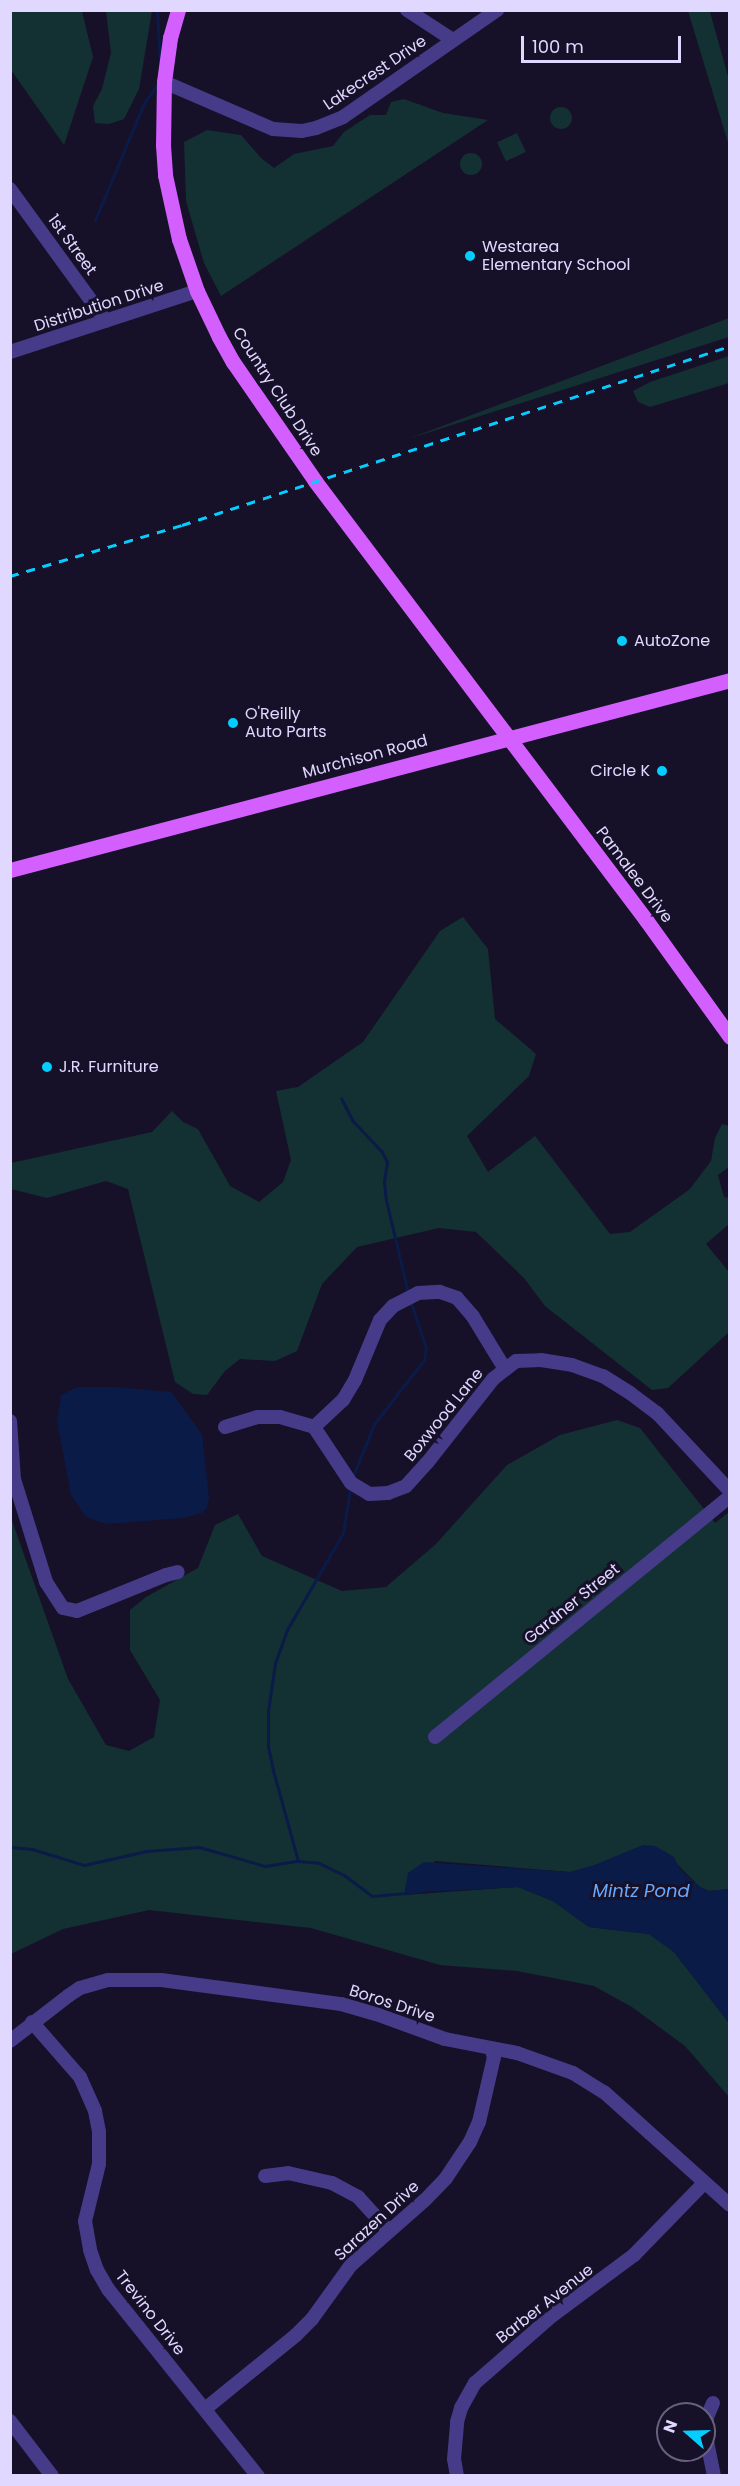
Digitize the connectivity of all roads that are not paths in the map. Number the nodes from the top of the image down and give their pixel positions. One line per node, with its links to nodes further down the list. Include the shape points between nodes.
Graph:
1 (178, 10): 5 (main road, Country Club Drive)
2 (407, 10): 4 (street)
3 (497, 10): 4 (street, Lakecrest Drive)
4 (453, 40): 5 (street, Lakecrest Drive, via 343,117 302,131 259,125)
5 (164, 82): 7 (main road, Country Club Drive, via 165,175 179,239)
6 (10, 189): 8 (street, 1st Street)
7 (197, 291): 8 (street, Distribution Drive); 11 (main road, Country Club Drive, via 233,362 315,482)
8 (106, 321): 9 (street, Distribution Drive)
9 (11, 350)
10 (729, 680): 11 (main road, Murchison Road)
11 (506, 738): 12 (main road, Murchison Road); 13 (main road, Pamalee Drive, via 646,920)
12 (10, 870)
13 (729, 1036)
14 (505, 1370): 17 (street, Boxwood Lane, via 492,1379 406,1486 388,1493 369,1494 351,1483); 17 (street, via 472,1315 457,1298 440,1292 418,1293 393,1306 380,1320 343,1400); 18 (street, Boxwood Lane, via 516,1361 541,1360 603,1376 657,1413)
15 (10, 1421): 20 (street, via 14,1479 46,1582 63,1608 77,1611)
16 (225, 1427): 17 (street, via 258,1417 280,1417)
17 (314, 1427)
18 (729, 1491)
19 (729, 1496): 21 (street, Gardner Street)
20 (178, 1572)
21 (435, 1737)
22 (32, 2022): 23 (street, Boros Drive); 24 (street, Boros Drive, via 94,1983 162,1980 340,2004 445,2039); 29 (street, Trevino Drive, via 80,2077 94,2111 99,2164 85,2221 98,2270 108,2289)
23 (10, 2041)
24 (491, 2048): 26 (street, Boros Drive, via 545,2061 592,2084); 28 (street, Sarazen Drive, via 494,2057 485,2101 470,2142 446,2178)
25 (265, 2176): 28 (street, via 288,2173 332,2183 358,2197)
26 (704, 2182): 27 (street, Boros Drive); 33 (street, Barber Avenue, via 634,2255 553,2315 480,2377 467,2395 457,2422)
27 (729, 2205)
28 (389, 2231): 29 (street, Sarazen Drive, via 351,2265 296,2335)
29 (205, 2409): 32 (street, Trevino Drive)
30 (10, 2421): 31 (street)
31 (52, 2475)
32 (258, 2475)
33 (457, 2475)

